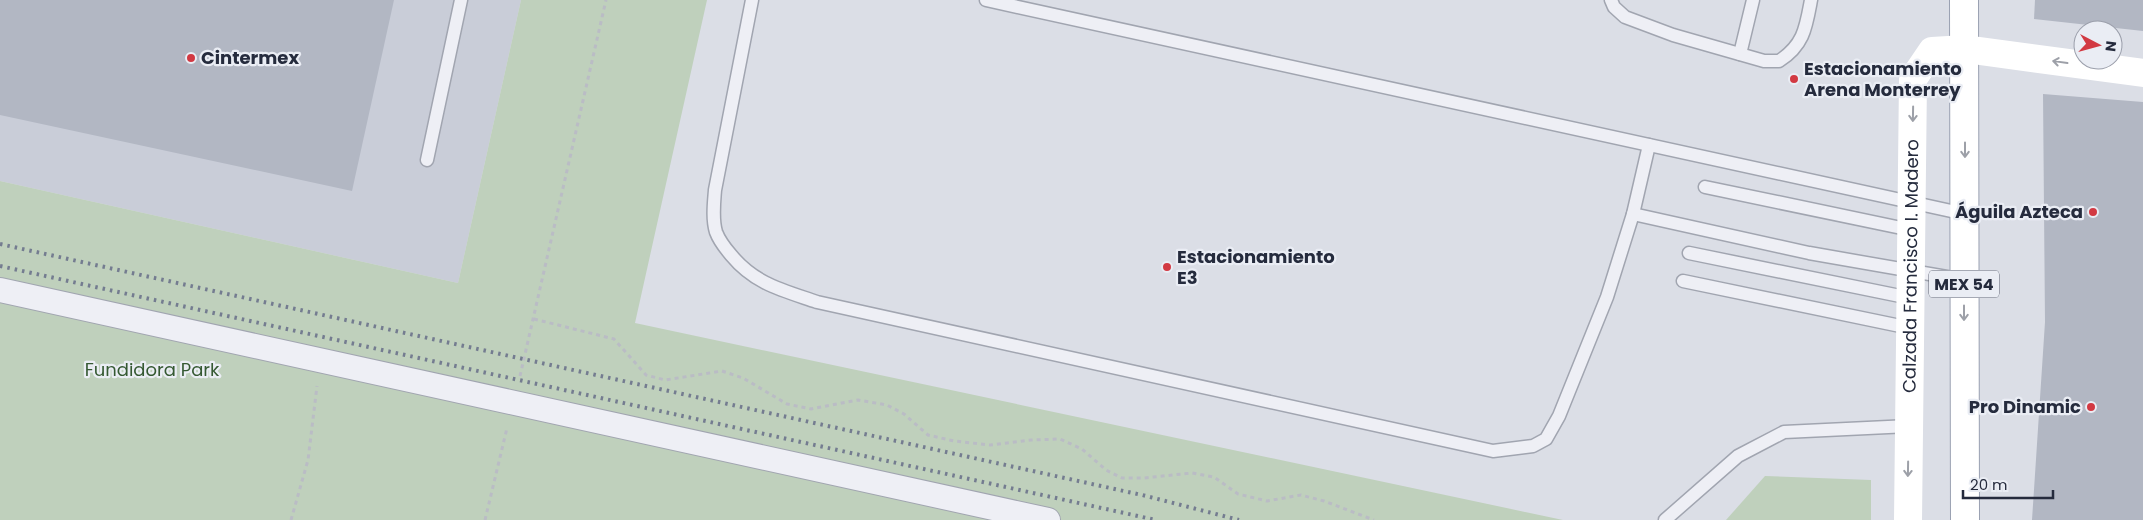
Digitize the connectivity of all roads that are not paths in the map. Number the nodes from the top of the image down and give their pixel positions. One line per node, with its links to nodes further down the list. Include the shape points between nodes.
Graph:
1 (461, 0): 12 (lane)
2 (752, 0): 15 (lane, via 714,190 716,232 724,248 744,271 766,284 816,302 1493,451 1513,450 1533,446 1546,439 1559,416 1607,297)
3 (986, 0): 11 (lane)
4 (1611, 0): 9 (lane, via 1625,17)
5 (1753, 0): 9 (lane)
6 (1811, 0): 9 (lane, via 1798,46 1790,55 1779,61)
7 (1964, 0): 8 (street, MEX 54)
8 (1965, 49): 10 (street, one-way to 8); 14 (street, Calzada Francisco I. Madero, one-way to 14, via 1932,51 1913,79); 16 (street, MEX 54, one-way to 16)
9 (1740, 54)
10 (2143, 73)
11 (1649, 145): 14 (lane); 15 (lane)
12 (428, 160)
13 (1706, 187): 17 (lane)
14 (1911, 202): 16 (lane); 17 (street, Calzada Francisco I. Madero)
15 (1634, 214): 19 (lane, via 1809,253)
16 (1965, 214): 20 (street, MEX 54)
17 (1911, 230): 19 (street, Calzada Francisco I. Madero)
18 (1690, 254): 23 (lane)
19 (1911, 271): 20 (lane); 23 (street, Calzada Francisco I. Madero)
20 (1964, 280): 29 (street, MEX 54, one-way to 29)
21 (1683, 281): 24 (lane)
22 (0, 290): 26 (street)
23 (1910, 298): 24 (street, Calzada Francisco I. Madero)
24 (1910, 328): 25 (street, Calzada Francisco I. Madero)
25 (1909, 426): 27 (lane, via 1784,432 1738,456); 28 (street, Calzada Francisco I. Madero, one-way to 28)
26 (1048, 520)
27 (1665, 520)
28 (1908, 520)
29 (1965, 520)

